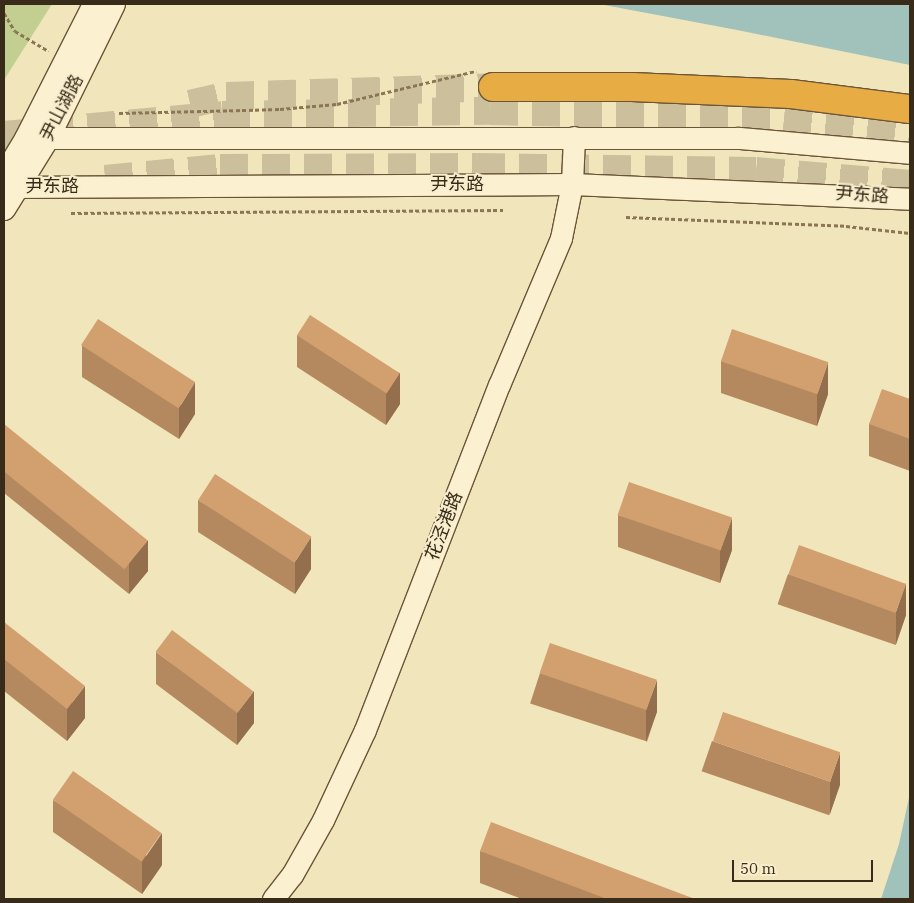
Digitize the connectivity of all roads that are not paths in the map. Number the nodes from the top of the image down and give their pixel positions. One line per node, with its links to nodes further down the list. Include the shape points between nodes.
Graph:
1 (92, 4): 6 (main road, 尹山湖路)
2 (114, 4): 7 (main road, 尹山湖路)
3 (493, 87): 4 (highway, via 632,86 791,94)
4 (910, 109)
5 (574, 137): 7 (main road); 8 (main road, via 739,138); 10 (main road, 花泾港路)
6 (26, 138): 7 (main road); 9 (main road, 尹山湖路)
7 (48, 138): 9 (main road, 尹山湖路)
8 (910, 153)
9 (9, 182): 10 (main road, 尹东路); 12 (main road, 尹山湖路)
10 (572, 184): 11 (main road, 尹东路); 13 (main road, 花泾港路, via 561,238 499,385 365,730 324,820 292,875)
11 (910, 199)
12 (4, 209)
13 (273, 899)

